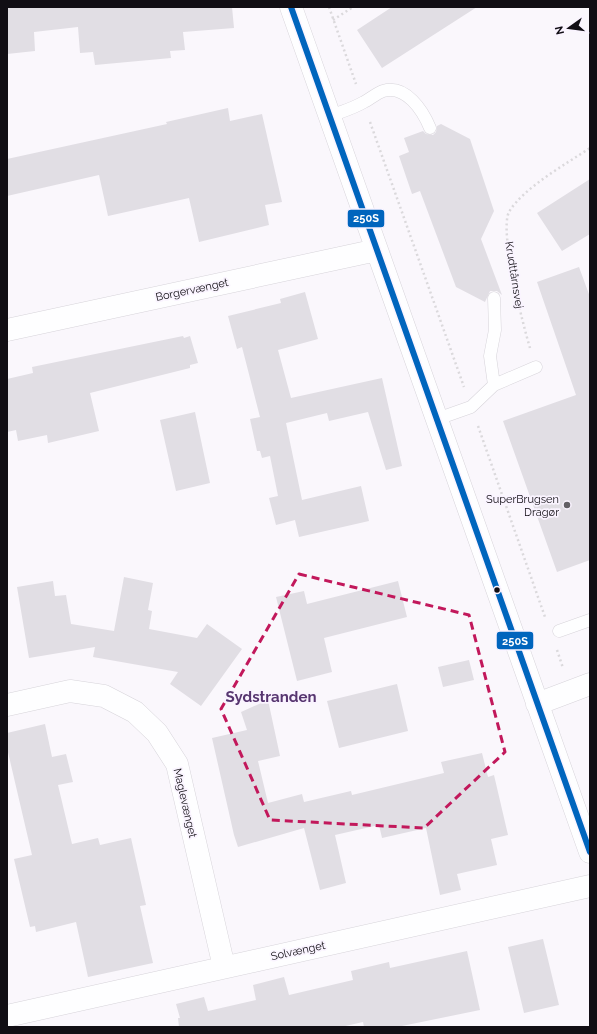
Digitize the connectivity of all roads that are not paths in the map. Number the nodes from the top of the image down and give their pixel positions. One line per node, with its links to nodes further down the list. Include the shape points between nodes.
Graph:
1 (291, 7): 2 (street)
2 (330, 116): 3 (lane, via 363,103 383,91 394,90 417,104); 4 (street)
3 (430, 128)
4 (377, 250): 6 (street, Borgervænget); 9 (street)
5 (494, 298): 8 (lane, via 495,330 490,356)
6 (7, 330)
7 (536, 367): 8 (lane)
8 (494, 385): 9 (lane, via 471,407)
9 (437, 419): 13 (street)
10 (590, 620): 11 (lane)
11 (559, 631)
12 (586, 685): 13 (street)
13 (537, 704): 15 (street)
14 (7, 706): 17 (street, Maglevænget, via 70,691 104,696 135,712 157,733 176,764)
15 (590, 852)
16 (590, 886): 17 (street, Solvænget)
17 (224, 967): 18 (street, Solvænget)
18 (7, 1016)

